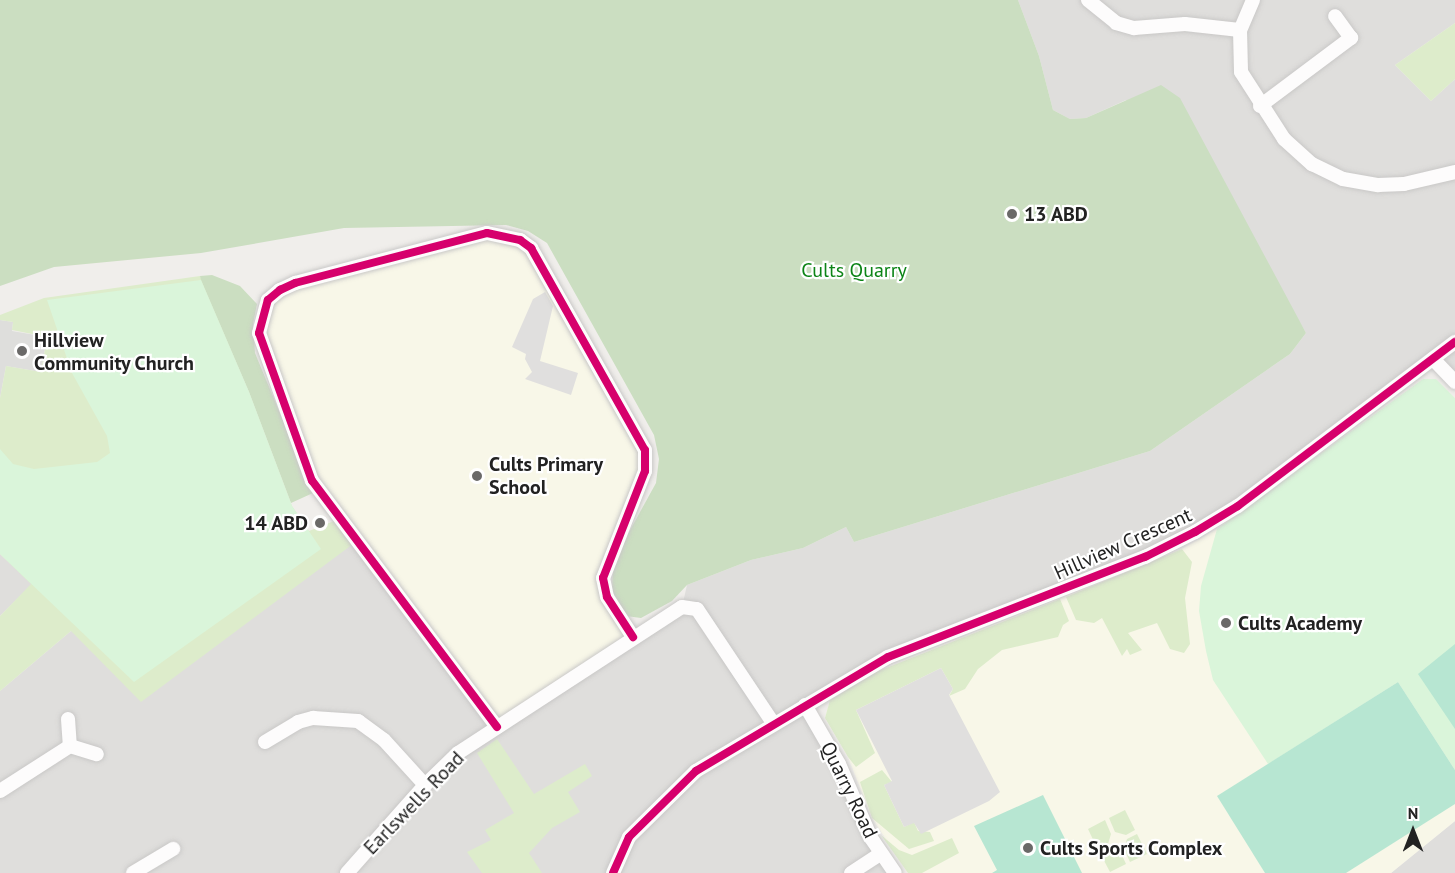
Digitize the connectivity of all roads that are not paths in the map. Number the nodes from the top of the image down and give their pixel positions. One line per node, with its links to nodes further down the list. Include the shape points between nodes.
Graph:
1 (1088, 0): 4 (street, via 1116,23 1134,28 1185,24)
2 (1253, 0): 4 (street)
3 (1335, 16): 5 (street, via 1352,38)
4 (1240, 30): 5 (street, via 1241,72)
5 (1260, 106): 6 (street, via 1298,152 1312,164 1343,179 1404,184)
6 (1455, 172)
7 (1455, 342): 8 (street, Hillview Crescent)
8 (1433, 359): 9 (street); 11 (street, Hillview Crescent, via 1238,506 1195,532 1145,557 888,657)
9 (1455, 382)
10 (633, 637): 13 (street, Earlswells Road, via 682,607 697,609); 14 (street, Earlswells Road); 14 (street, via 607,597 603,578 645,471 645,450 531,248 520,240 487,233 294,283 280,290 268,300 259,333 312,481)
11 (805, 705): 13 (street, Hillview Crescent); 21 (street, Quarry Road, via 839,765)
12 (68, 719): 16 (street)
13 (773, 723): 24 (street, Hillview Crescent, via 696,771 660,802 629,837)
14 (497, 727): 18 (street, Earlswells Road, via 458,753)
15 (265, 742): 18 (street, via 298,722 313,718 357,722 384,740)
16 (70, 746): 17 (street); 19 (street)
17 (97, 754)
18 (425, 785): 23 (street, Earlswells Road)
19 (0, 791)
20 (173, 849): 22 (street)
21 (880, 854): 25 (street); 26 (street, Quarry Road)
22 (142, 871)
23 (347, 873)
24 (614, 873)
25 (851, 873)
26 (895, 873)

